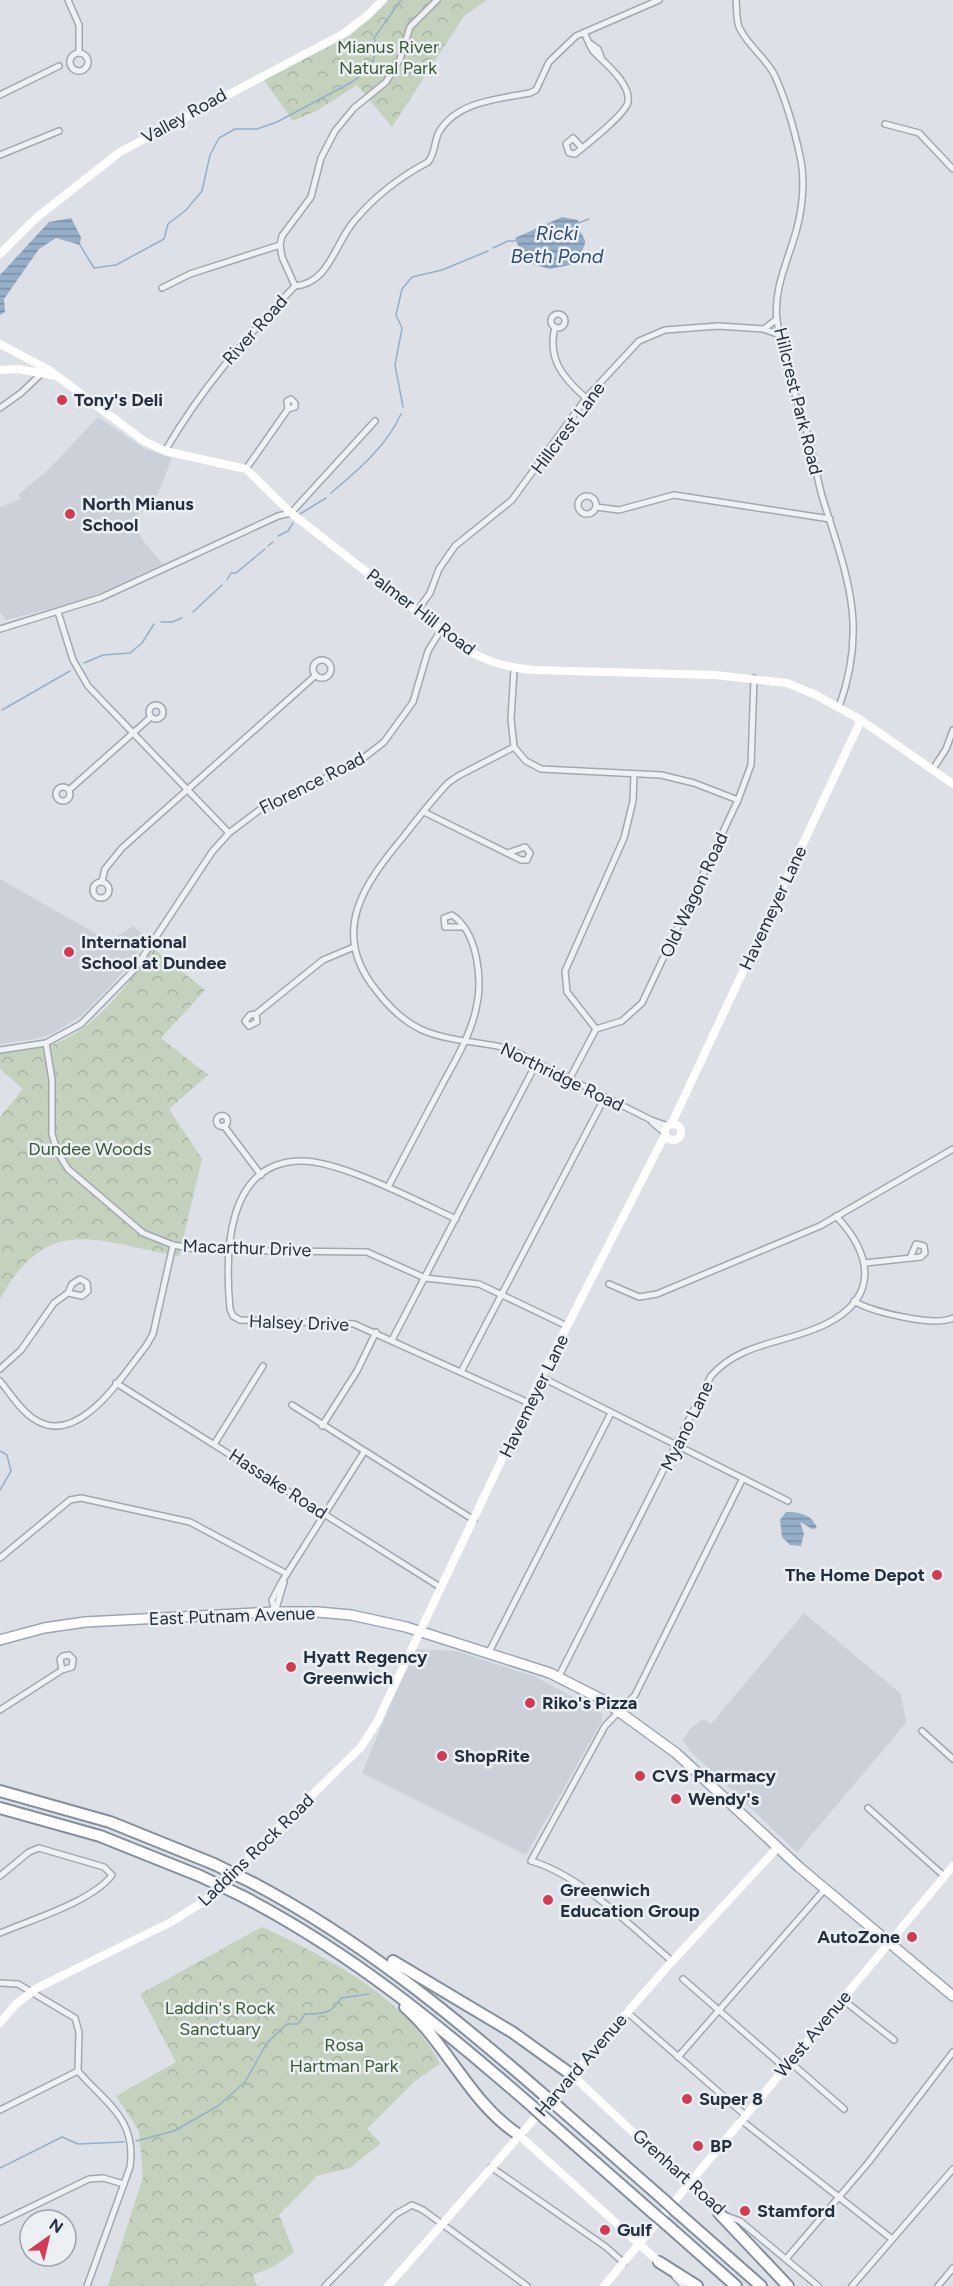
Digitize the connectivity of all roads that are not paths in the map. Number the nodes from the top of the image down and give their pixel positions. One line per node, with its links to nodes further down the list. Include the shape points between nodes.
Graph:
1 (68, 0): 7 (street, via 79,25)
2 (382, 0): 16 (street, Valley Road, via 342,34 120,152 36,218)
3 (436, 0): 15 (street, via 410,27 400,59 386,82 354,108 335,131 321,158 311,197 286,229)
4 (659, 0): 6 (street)
5 (736, 0): 19 (street, Hillcrest Park Road, via 738,25 773,72 789,111 801,159 803,190 798,226 777,289)
6 (584, 33): 12 (street, via 593,51 625,87 628,101 624,111); 17 (street, via 554,56 536,90 477,103 445,125 428,162 405,174 360,213 323,271 310,282)
7 (78, 52)
8 (59, 66): 9 (street)
9 (0, 95)
10 (885, 124): 14 (street, via 919,133)
11 (59, 131): 13 (street)
12 (582, 148)
13 (0, 155)
14 (953, 169)
15 (280, 245): 17 (street, River Road); 18 (street, via 190,274)
16 (0, 254)
17 (295, 286): 31 (street, River Road, via 220,369)
18 (162, 288)
19 (777, 319): 21 (street); 22 (street, Hillcrest Park Road)
20 (555, 327): 27 (street, via 552,351 559,369)
21 (764, 329): 22 (street, Hillcrest Lane); 27 (street, Hillcrest Lane, via 718,326 655,333 639,341)
22 (778, 335): 35 (street, Hillcrest Park Road)
23 (1, 346): 26 (street)
24 (0, 370): 25 (street)
25 (41, 374): 26 (street); 28 (street)
26 (57, 376): 31 (street, via 134,435)
27 (586, 398): 36 (street, Hillcrest Lane, via 512,500 464,537 447,557)
28 (0, 408)
29 (288, 409): 32 (street)
30 (375, 421): 34 (street)
31 (165, 451): 32 (street)
32 (246, 469): 34 (street, Palmer Hill Road)
33 (596, 507): 35 (street, via 619,510 674,495)
34 (291, 513): 36 (street, Palmer Hill Road); 37 (street, via 100,598)
35 (830, 519): 43 (street, Hillcrest Park Road, via 844,559 854,619 852,662)
36 (417, 611): 39 (street, Palmer Hill Road)
37 (58, 612): 38 (street); 47 (street, via 82,677)
38 (0, 629)
39 (441, 630): 40 (street, Palmer Hill Road, via 472,653); 56 (street, Florence Road, via 428,651 413,702 384,742 357,763 262,808)
40 (514, 669): 42 (street, Palmer Hill Road); 48 (street)
41 (316, 675): 52 (street)
42 (754, 678): 43 (street, Palmer Hill Road, via 787,683); 54 (street, Old Wagon Road, via 751,765)
43 (839, 707): 45 (street, Palmer Hill Road)
44 (151, 717): 47 (street)
45 (861, 720): 49 (street, Palmer Hill Road); 68 (street, Havemeyer Lane)
46 (953, 730): 49 (street)
47 (133, 733): 52 (street); 53 (street)
48 (513, 747): 50 (street, via 541,770); 55 (street, Northridge Road, via 458,776)
49 (933, 769): 51 (street, Palmer Hill Road)
50 (634, 774): 54 (street, via 676,778); 62 (street, via 633,801 624,838 565,970 569,998)
51 (953, 784)
52 (187, 788): 56 (street); 58 (street, via 122,848 105,869)
53 (69, 790)
54 (738, 801): 62 (street, Old Wagon Road, via 642,1003 622,1021)
55 (424, 812): 57 (street); 60 (street, Northridge Road, via 366,885 356,910)
56 (229, 833): 64 (street, Florence Road, via 212,852 134,970 81,1024)
57 (508, 853)
58 (102, 882)
59 (462, 927): 63 (street, via 473,945 478,986 476,1011)
60 (354, 947): 61 (street, via 323,960); 63 (street, Northridge Road, via 369,982 394,1011 421,1029)
61 (256, 1014)
62 (596, 1029): 67 (street)
63 (465, 1041): 66 (street, Northridge Road, via 510,1049); 77 (street)
64 (46, 1043): 65 (street, Florence Road); 80 (street, Macarthur Drive, via 52,1080 52,1134 68,1169 143,1233)
65 (0, 1050)
66 (537, 1062): 67 (street, Northridge Road); 79 (street)
67 (570, 1078): 69 (street, Northridge Road)
68 (684, 1096): 71 (street, Havemeyer Lane); 72 (street, Havemeyer Lane)
69 (605, 1097): 71 (street, Northridge Road); 87 (street)
70 (224, 1126): 76 (street)
71 (667, 1129): 72 (street); 73 (street); 75 (street, Havemeyer Lane)
72 (680, 1129): 73 (street, Havemeyer Lane, via 680,1136)
73 (674, 1140): 75 (street, Havemeyer Lane)
74 (953, 1149): 78 (street)
75 (651, 1162): 90 (street, Havemeyer Lane)
76 (261, 1175): 77 (street, Halsey Drive, via 288,1162 304,1161); 81 (street, Halsey Drive, via 238,1203)
77 (388, 1187): 79 (street, Halsey Drive)
78 (836, 1216): 83 (street, via 860,1246); 85 (street, via 648,1297)
79 (456, 1220): 84 (street)
80 (173, 1245): 81 (street, Macarthur Drive, via 201,1250); 98 (street, via 153,1334)
81 (229, 1248): 84 (street, Macarthur Drive, via 367,1252); 91 (street, Halsey Drive, via 230,1310 235,1318 346,1323)
82 (910, 1257): 83 (street)
83 (865, 1263): 88 (street, via 862,1285)
84 (425, 1278): 87 (street, Macarthur Drive, via 479,1284); 92 (street)
85 (609, 1284)
86 (68, 1293): 94 (street, via 54,1303 21,1350)
87 (501, 1295): 90 (street, Macarthur Drive); 95 (street)
88 (854, 1301): 89 (street, via 874,1311 933,1323); 104 (street, Myano Lane, via 826,1324 751,1347 729,1359 707,1383)
89 (953, 1318)
90 (567, 1326): 96 (street, Havemeyer Lane)
91 (376, 1332): 92 (street, Halsey Drive); 102 (street)
92 (392, 1340): 95 (street, Halsey Drive)
93 (263, 1366): 103 (street)
94 (0, 1369)
95 (461, 1372): 99 (street, Halsey Drive)
96 (541, 1377): 99 (street, Havemeyer Lane); 101 (street)
97 (0, 1381): 98 (street, via 32,1418 46,1426 62,1427 89,1414)
98 (116, 1383): 103 (street, Hassake Road)
99 (530, 1403): 109 (street, Havemeyer Lane)
100 (292, 1405): 102 (street)
101 (611, 1413): 104 (street); 116 (street)
102 (322, 1426): 105 (street)
103 (214, 1443): 108 (street, Hassake Road)
104 (677, 1445): 106 (street); 118 (street, Myano Lane)
105 (364, 1452): 108 (street); 109 (street)
106 (743, 1478): 107 (street); 120 (street, via 635,1695)
107 (788, 1501)
108 (325, 1515): 111 (street); 112 (street, Hassake Road)
109 (474, 1520): 112 (street, Havemeyer Lane)
110 (0, 1558): 111 (street, via 70,1500 81,1498 190,1522)
111 (287, 1574): 113 (street)
112 (440, 1587): 114 (street, Havemeyer Lane)
113 (275, 1611): 114 (main road, East Putnam Avenue, via 351,1615); 115 (main road, East Putnam Avenue, via 85,1622)
114 (418, 1631): 116 (main road, East Putnam Avenue); 138 (street, Laddins Rock Road, via 362,1747 207,1899 171,1923)
115 (0, 1640)
116 (488, 1654): 118 (main road, East Putnam Avenue)
117 (62, 1670): 119 (street)
118 (559, 1676): 120 (main road, East Putnam Avenue)
119 (0, 1710)
120 (620, 1711): 126 (main road, East Putnam Avenue, via 676,1753); 135 (street, via 605,1726 531,1861 543,1864 597,1900)
121 (922, 1731): 122 (street)
122 (952, 1755)
123 (0, 1791): 131 (highway, bridge, via 110,1822 214,1864)
124 (0, 1808): 134 (highway, bridge, via 100,1836 200,1876)
125 (868, 1808): 129 (street)
126 (778, 1847): 130 (main road, East Putnam Avenue); 135 (street, Harvard Avenue)
127 (953, 1866): 129 (street, West Avenue)
128 (0, 1876): 132 (street, via 39,1848 104,1867 112,1875 90,1893)
129 (945, 1876): 133 (street, West Avenue)
130 (825, 1889): 133 (main road, East Putnam Avenue); 141 (street)
131 (325, 1923): 149 (highway, via 512,2032); 176 (highway, bridge, via 423,1991)
132 (0, 1933)
133 (889, 1943): 139 (main road, East Putnam Avenue); 140 (street, West Avenue)
134 (346, 1956): 153 (highway, via 424,2025 477,2096); 175 (highway, bridge, via 433,2020)
135 (672, 1961): 142 (street, Harvard Avenue)
136 (683, 1978): 141 (street)
137 (0, 1983): 138 (street, via 15,1983)
138 (31, 1992): 143 (street, Laddins Rock Road); 148 (street, via 75,2018 80,2032)
139 (953, 1996)
140 (842, 1999): 144 (street); 147 (street, West Avenue)
141 (718, 2011): 146 (street); 147 (street)
142 (627, 2012): 146 (street); 149 (street, Harvard Avenue)
143 (0, 2023)
144 (894, 2040)
145 (953, 2052): 158 (street)
146 (678, 2057): 152 (street)
147 (787, 2065): 150 (street); 152 (street, West Avenue)
148 (78, 2071): 151 (street); 157 (street, via 116,2110 127,2129 131,2160)
149 (572, 2075): 153 (street, Harvard Avenue); 156 (street, Grenhart Road)
150 (844, 2109)
151 (0, 2110)
152 (743, 2118): 156 (street, West Avenue); 158 (street)
153 (519, 2135): 154 (street, Harvard Avenue); 163 (street)
154 (491, 2167): 161 (street, Harvard Avenue); 166 (street)
155 (953, 2169): 162 (street)
156 (689, 2183): 159 (street, Grenhart Road); 163 (street, West Avenue)
157 (124, 2184): 160 (street, via 103,2178 88,2179); 168 (street)
158 (840, 2197): 162 (street); 164 (street)
159 (719, 2213): 164 (street, Grenhart Road, via 740,2221); 177 (highway)
160 (0, 2222)
161 (442, 2224): 169 (street, via 416,2206 406,2206); 170 (street, Harvard Avenue); 171 (street)
162 (892, 2239): 179 (street)
163 (640, 2244): 165 (street); 166 (street, West Avenue)
164 (786, 2259): 178 (street, Grenhart Road)
165 (659, 2262): 173 (street); 174 (highway)
166 (624, 2263): 172 (street, West Avenue)
167 (953, 2268): 180 (street)
168 (87, 2286)
169 (325, 2286)
170 (387, 2286)
171 (527, 2286)
172 (604, 2286)
173 (684, 2286)
174 (697, 2286)
175 (736, 2286)
176 (761, 2286)
177 (788, 2286)
178 (818, 2286)
179 (852, 2286)
180 (938, 2286)

